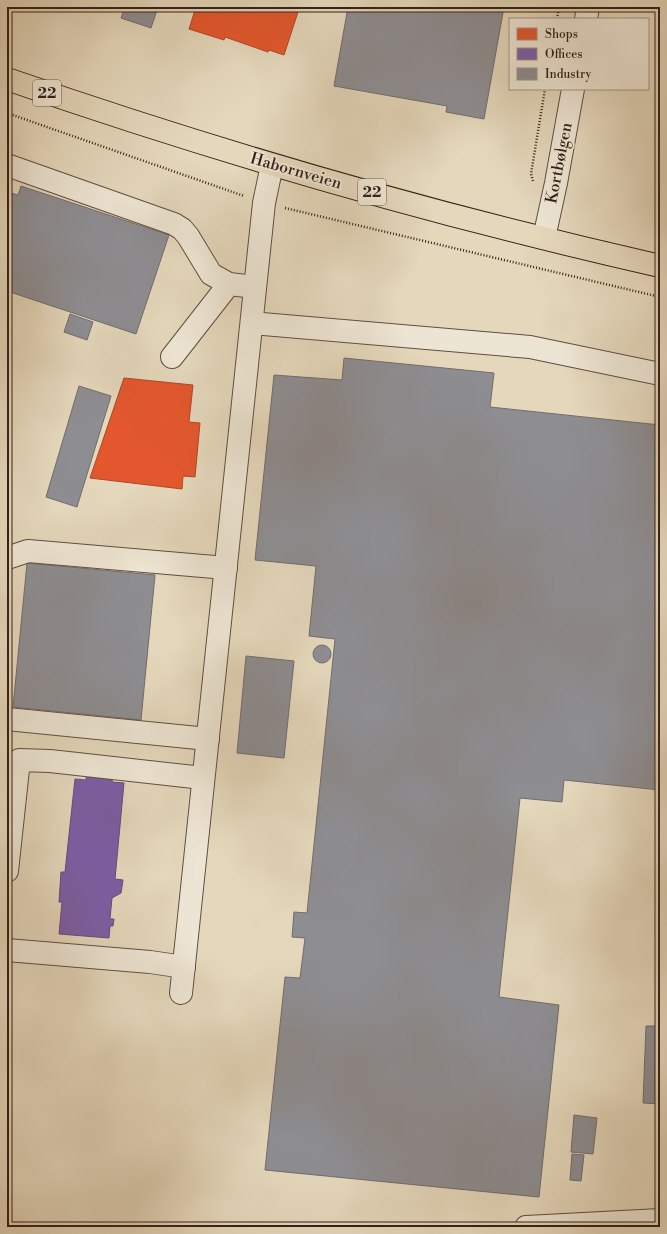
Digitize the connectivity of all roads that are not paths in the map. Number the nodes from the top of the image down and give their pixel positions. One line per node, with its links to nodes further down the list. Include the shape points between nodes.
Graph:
1 (588, 7): 2 (street)
2 (586, 18)
3 (7, 79): 6 (highway, Habornveien / 22, via 172,135)
4 (573, 90): 7 (street, Kortbølgen)
5 (7, 165): 9 (street, via 174,224 188,236 211,274)
6 (272, 165): 7 (highway, Habornveien / 22); 10 (street, via 264,203)
7 (544, 238): 8 (highway, Habornveien / 22)
8 (660, 266)
9 (229, 284): 10 (street); 12 (street)
10 (256, 287): 11 (street)
11 (252, 323): 13 (street, via 530,347); 15 (street)
12 (172, 357)
13 (660, 374)
14 (7, 558): 15 (street, via 28,551)
15 (226, 568): 17 (street)
16 (7, 719): 17 (street)
17 (208, 739): 18 (street)
18 (203, 778): 19 (street, via 50,761 18,760); 21 (street)
19 (7, 871)
20 (7, 950): 21 (street)
21 (184, 967): 22 (street)
22 (181, 993)
23 (660, 1220): 24 (street)
24 (526, 1227)

